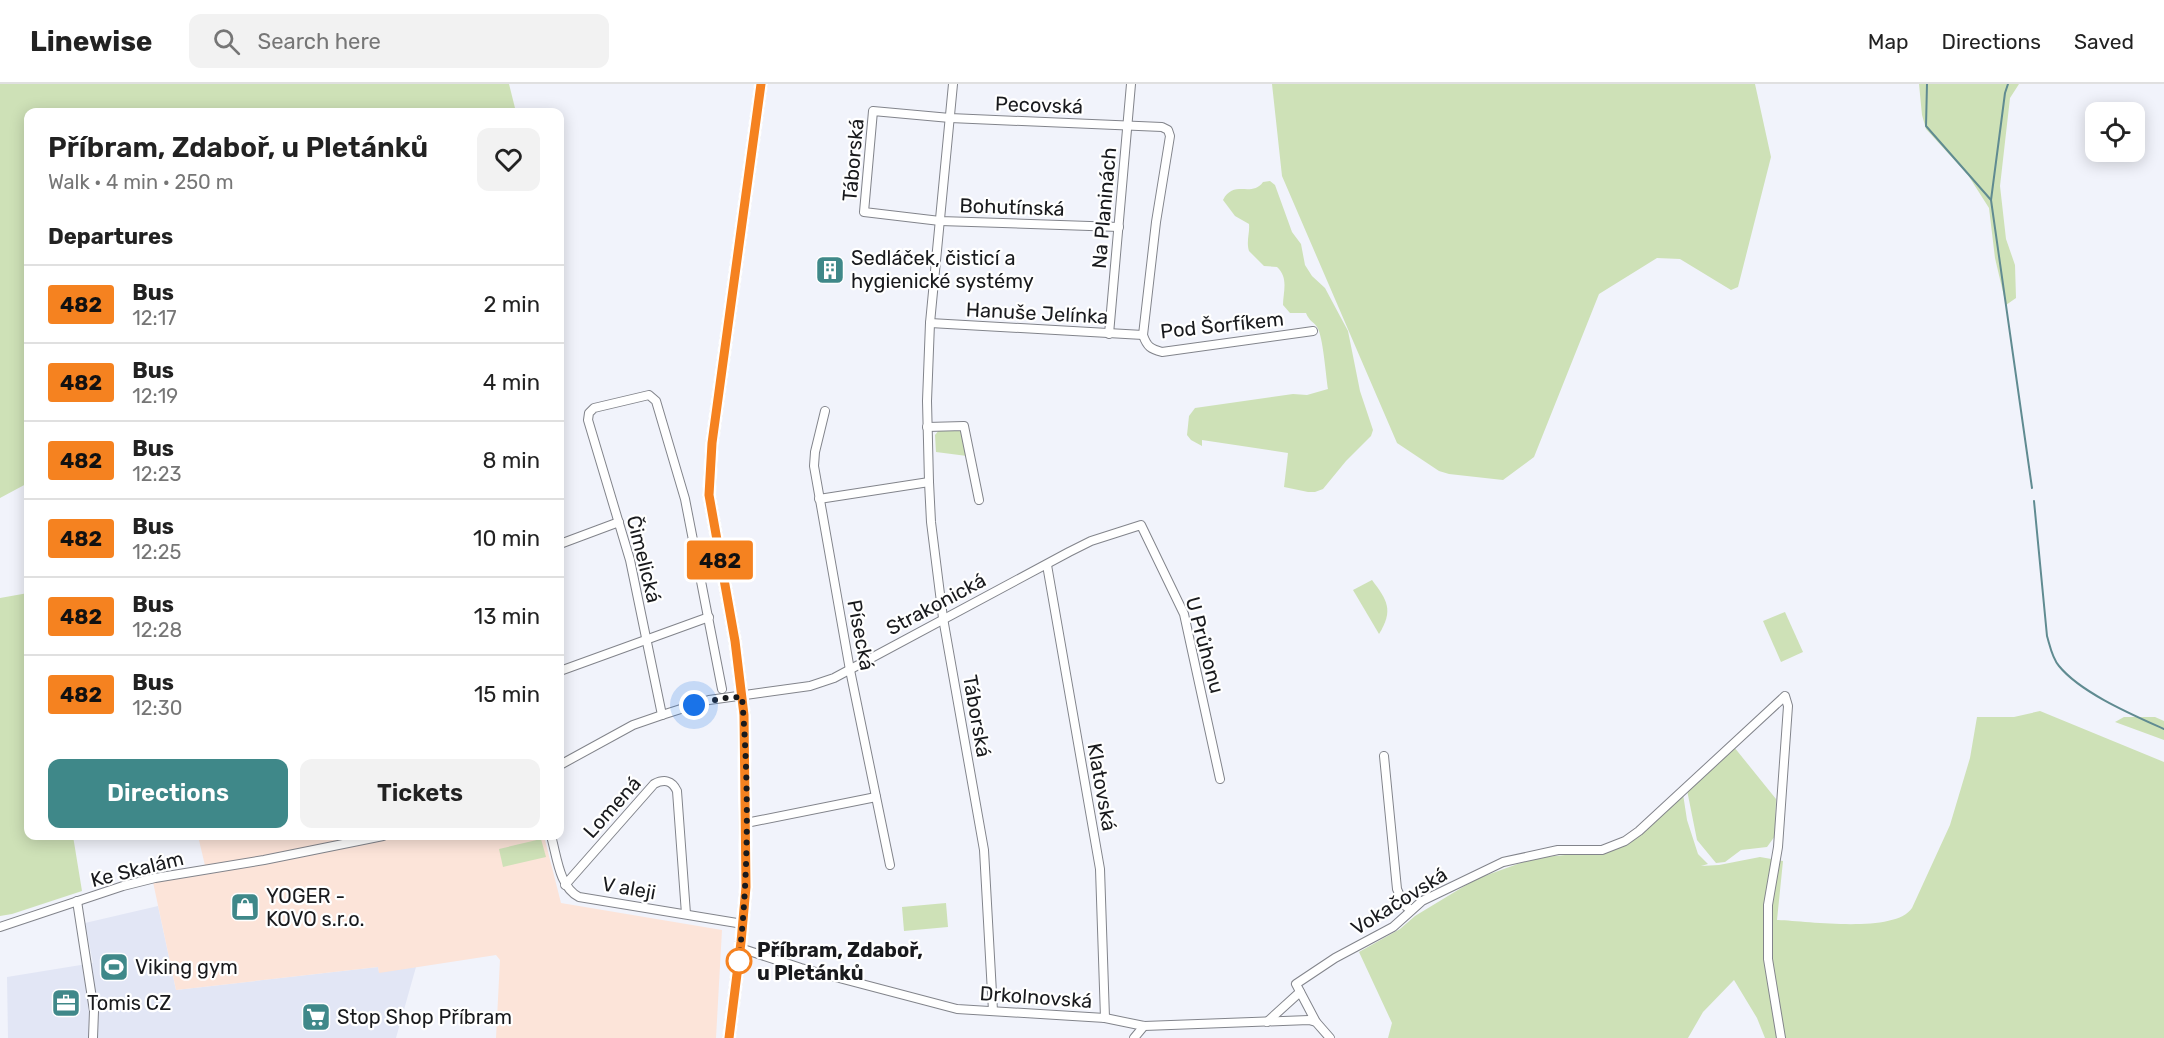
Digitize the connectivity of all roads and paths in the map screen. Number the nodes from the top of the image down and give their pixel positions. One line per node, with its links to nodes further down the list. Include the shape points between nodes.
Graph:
1 (761, 84): 27 (street, via 719,387 709,495)
2 (953, 84): 4 (street, Táborská)
3 (1131, 84): 5 (street, Na Planinách)
4 (950, 118): 5 (street, Pecovská); 6 (street, Táborská); 6 (street, Táborská, via 873,111 864,212)
5 (1127, 124): 7 (street, Na Planinách); 11 (street, Pecovská, via 1162,127 1170,136)
6 (940, 221): 7 (street, Bohutínská); 8 (street, Táborská)
7 (1119, 227): 10 (street, Na Planinách)
8 (930, 323): 10 (street, Hanuše Jelínka); 13 (street, Táborská)
9 (1313, 331): 11 (street, Pod Šorfíkem, via 1162,352 1152,349)
10 (1109, 334): 11 (street, Hanuše Jelínka)
11 (1143, 335)
12 (825, 411): 15 (street, Písecká, via 814,466)
13 (927, 427): 14 (street, Táborská); 16 (street, via 964,426)
14 (929, 482): 15 (street); 22 (street, Táborská)
15 (819, 499): 25 (street, Písecká)
16 (979, 500)
17 (619, 522): 19 (street); 21 (street, Čimelická, via 589,413 594,408 649,395 656,401 685,499); 23 (street, Čimelická)
18 (1142, 525): 20 (street, Strakonická, via 1091,541); 31 (street, U Průhonu, via 1184,614)
19 (564, 543)
20 (1047, 565): 22 (street, Strakonická); 46 (street, Klatovská, via 1100,869)
21 (709, 617): 23 (street); 26 (street)
22 (943, 618): 25 (street, Strakonická); 45 (street, Táborská, via 984,850)
23 (646, 639): 24 (street); 28 (street, Čimelická)
24 (564, 670)
25 (850, 670): 27 (street, Strakonická, via 810,687); 32 (street, Písecká)
26 (722, 689)
27 (742, 697): 28 (street, Strakonická, via 709,700); 33 (street)
28 (663, 715): 30 (street, Strakonická, via 633,725)
29 (1384, 756): 39 (street, via 1398,889 1404,905)
30 (564, 763)
31 (1220, 779)
32 (876, 797): 33 (street); 36 (street, Písecká)
33 (746, 823): 41 (street)
34 (363, 840): 38 (street, Ke Skalám, via 155,878)
35 (552, 840): 37 (street)
36 (890, 865)
37 (565, 885): 40 (street, V aleji, via 579,897); 40 (street, Lomená, via 654,784 668,781 677,791)
38 (77, 902): 42 (street, Ke Skalám); 50 (street, via 94,1011)
39 (1411, 910): 44 (street, Vokačovská, via 1393,927 1335,958); 54 (street, Vokačovská, via 1503,862 1558,850 1602,850 1640,831 1785,696 1788,706 1778,847 1768,905 1768,959)
40 (686, 914): 41 (street, V aleji)
41 (743, 924): 43 (street)
42 (0, 927)
43 (740, 948): 45 (street, Drkolnovská, via 957,1009); 51 (street)
44 (1298, 988): 47 (street, Vokačovská); 48 (street)
45 (993, 1011): 46 (street, Drkolnovská)
46 (1106, 1018): 49 (street, Drkolnovská)
47 (1267, 1022): 48 (street, Drkolnovská); 49 (street, Drkolnovská)
48 (1316, 1022): 53 (street)
49 (1144, 1026): 52 (street)
50 (93, 1038)
51 (729, 1038)
52 (1134, 1038)
53 (1330, 1038)
54 (1781, 1038)

